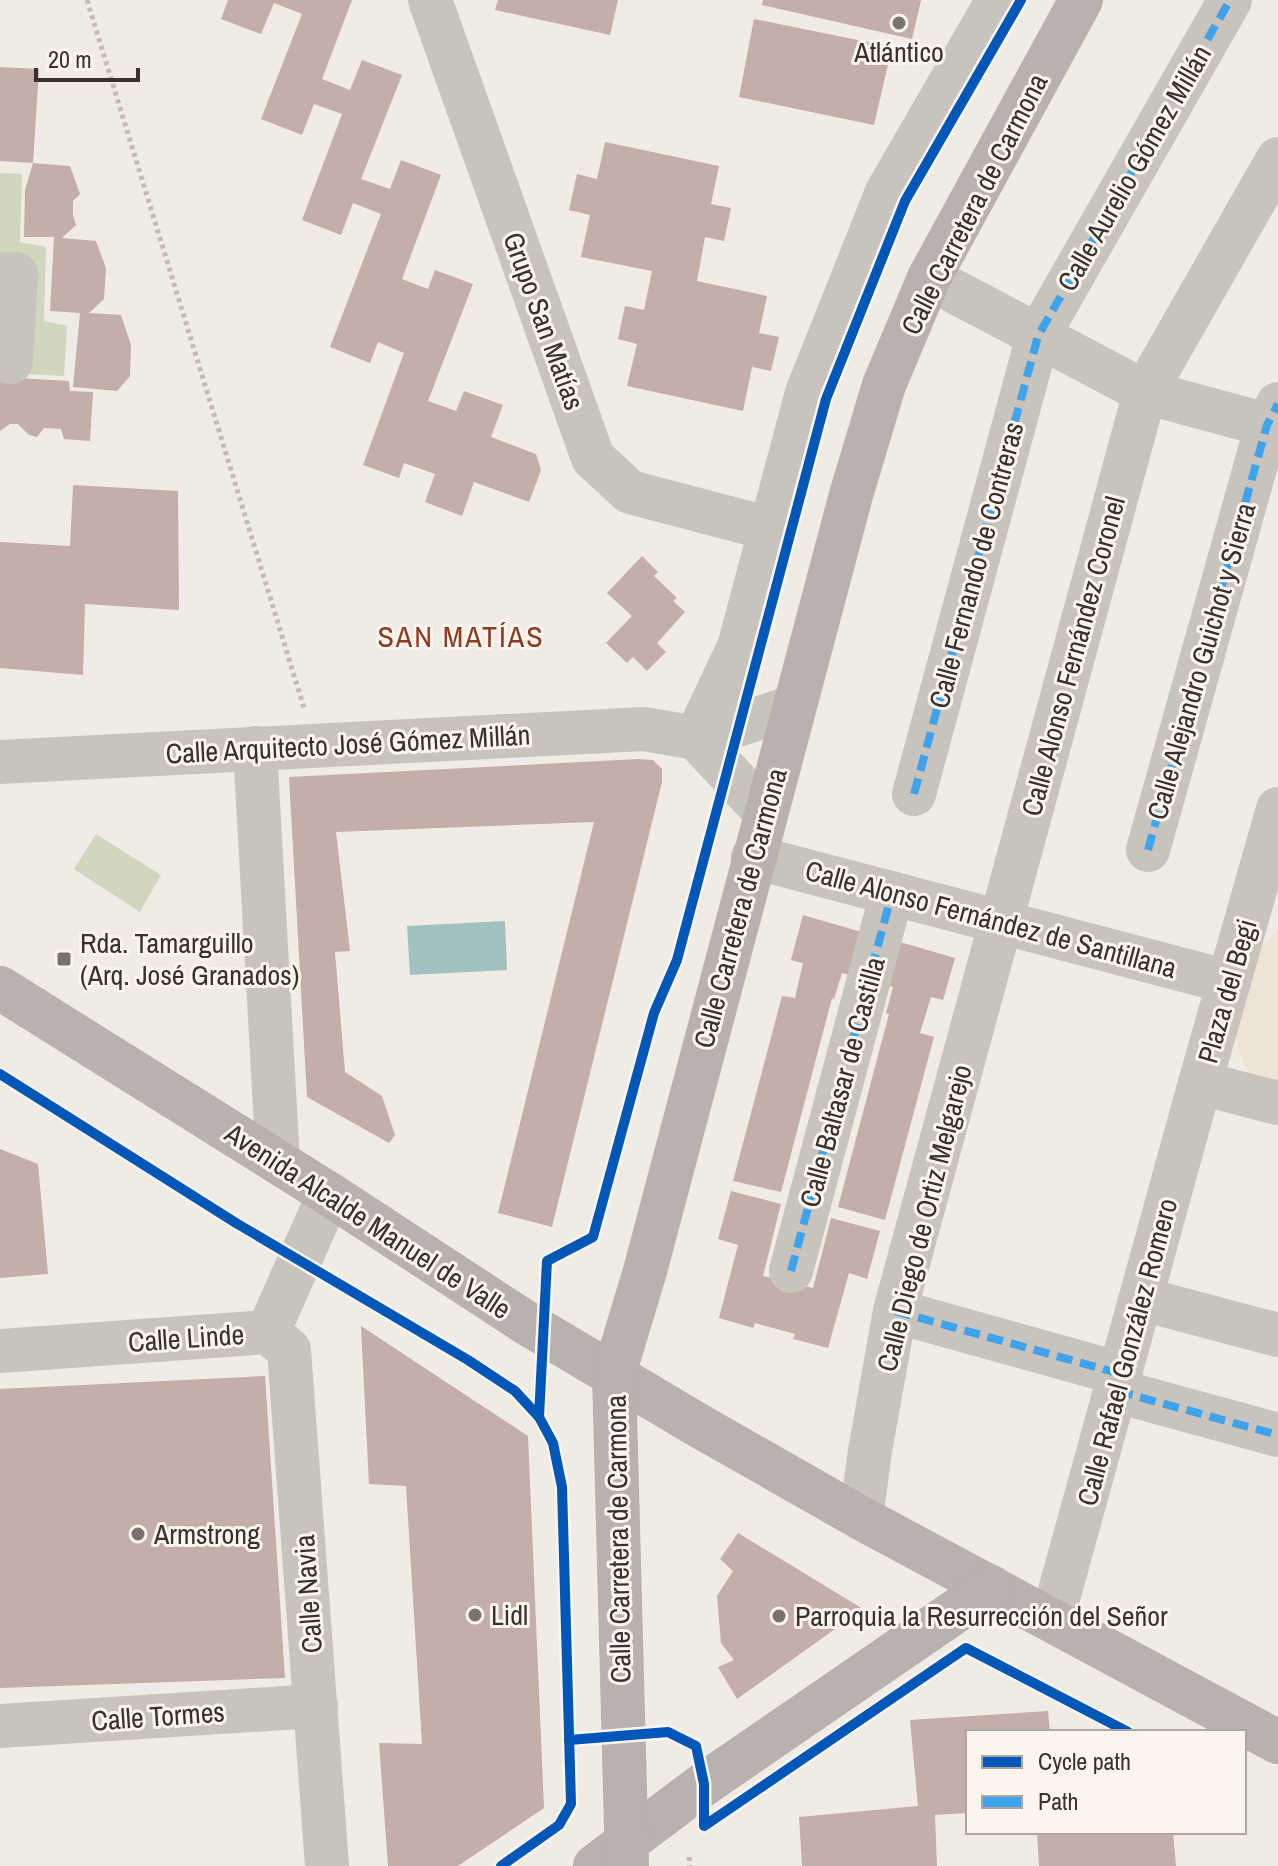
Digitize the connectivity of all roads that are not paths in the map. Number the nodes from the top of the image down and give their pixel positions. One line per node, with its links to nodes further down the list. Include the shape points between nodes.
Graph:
1 (430, 0): 12 (street, Grupo San Matías, via 593,458 630,492)
2 (998, 0): 12 (street, via 887,192 807,393)
3 (1081, 0): 7 (main road, Calle Carretera de Carmona)
4 (1230, 0): 8 (street, Calle Aurelio Gómez Millán)
5 (1278, 159): 10 (street, Calle Alonso Fernández Coronel)
6 (0, 274): 9 (street, via 16,274)
7 (929, 278): 8 (street); 13 (main road, Calle Carretera de Carmona, via 884,385)
8 (1038, 336): 10 (street); 17 (street, Calle Fernando de Contreras)
9 (11, 362)
10 (1145, 392): 11 (street); 24 (street, Calle Alonso Fernández Coronel)
11 (1274, 419): 20 (street, Calle Alejandro Guichot y Sierra)
12 (771, 529): 14 (street, via 739,647)
13 (794, 707): 14 (street); 19 (main road, Calle Carretera de Carmona)
14 (696, 738): 15 (street, Calle Arquitecto José Gómez Millán, via 644,729); 19 (street)
15 (255, 748): 16 (street, Calle Arquitecto José Gómez Millán); 29 (street)
16 (0, 762)
17 (914, 794)
18 (1278, 809): 22 (street, Plaza del Begi)
19 (765, 812): 21 (main road, Calle Carretera de Carmona)
20 (1148, 850)
21 (753, 857): 23 (street, Calle Alonso Fernández de Santillana); 37 (main road, Calle Carretera de Carmona)
22 (1267, 892): 25 (street, Plaza del Begi)
23 (892, 893): 24 (street, Calle Alonso Fernández de Santillana); 31 (street, Calle Baltasar de Castilla)
24 (1001, 921): 25 (street, Calle Alonso Fernández de Santillana); 33 (street, Calle Diego de Ortiz Melgarejo)
25 (1229, 982): 27 (street, Plaza del Begi)
26 (0, 988): 29 (main road, Avenida Alcalde Manuel de Valle)
27 (1200, 1083): 28 (street, Plaza del Begi); 32 (street, Calle Rafael González Romero)
28 (1278, 1103)
29 (278, 1162): 30 (main road, Avenida Alcalde Manuel de Valle)
30 (329, 1194): 34 (street, Calle Linde); 37 (main road, Avenida Alcalde Manuel de Valle)
31 (791, 1271)
32 (1142, 1299): 35 (street); 38 (street, Calle Rafael González Romero)
33 (895, 1311): 38 (street); 40 (street, Calle Diego de Ortiz Melgarejo)
34 (268, 1332): 36 (street, Calle Linde); 43 (street, Calle Navia, via 289,1350)
35 (1278, 1335)
36 (0, 1351)
37 (614, 1374): 40 (main road, Avenida Alcalde Manuel de Valle); 46 (main road, Calle Carretera de Carmona)
38 (1119, 1382): 39 (street); 42 (street, Calle Rafael González Romero)
39 (1278, 1435)
40 (861, 1518): 41 (main road, Avenida Alcalde Manuel de Valle)
41 (991, 1587): 42 (main road, Avenida Alcalde Manuel de Valle); 46 (main road, via 704,1784)
42 (1052, 1620): 45 (main road, Avenida Alcalde Manuel de Valle)
43 (316, 1706): 44 (street, Calle Tormes); 47 (street, Calle Navia)
44 (0, 1726)
45 (1278, 1742)
46 (616, 1858)
47 (327, 1866)

